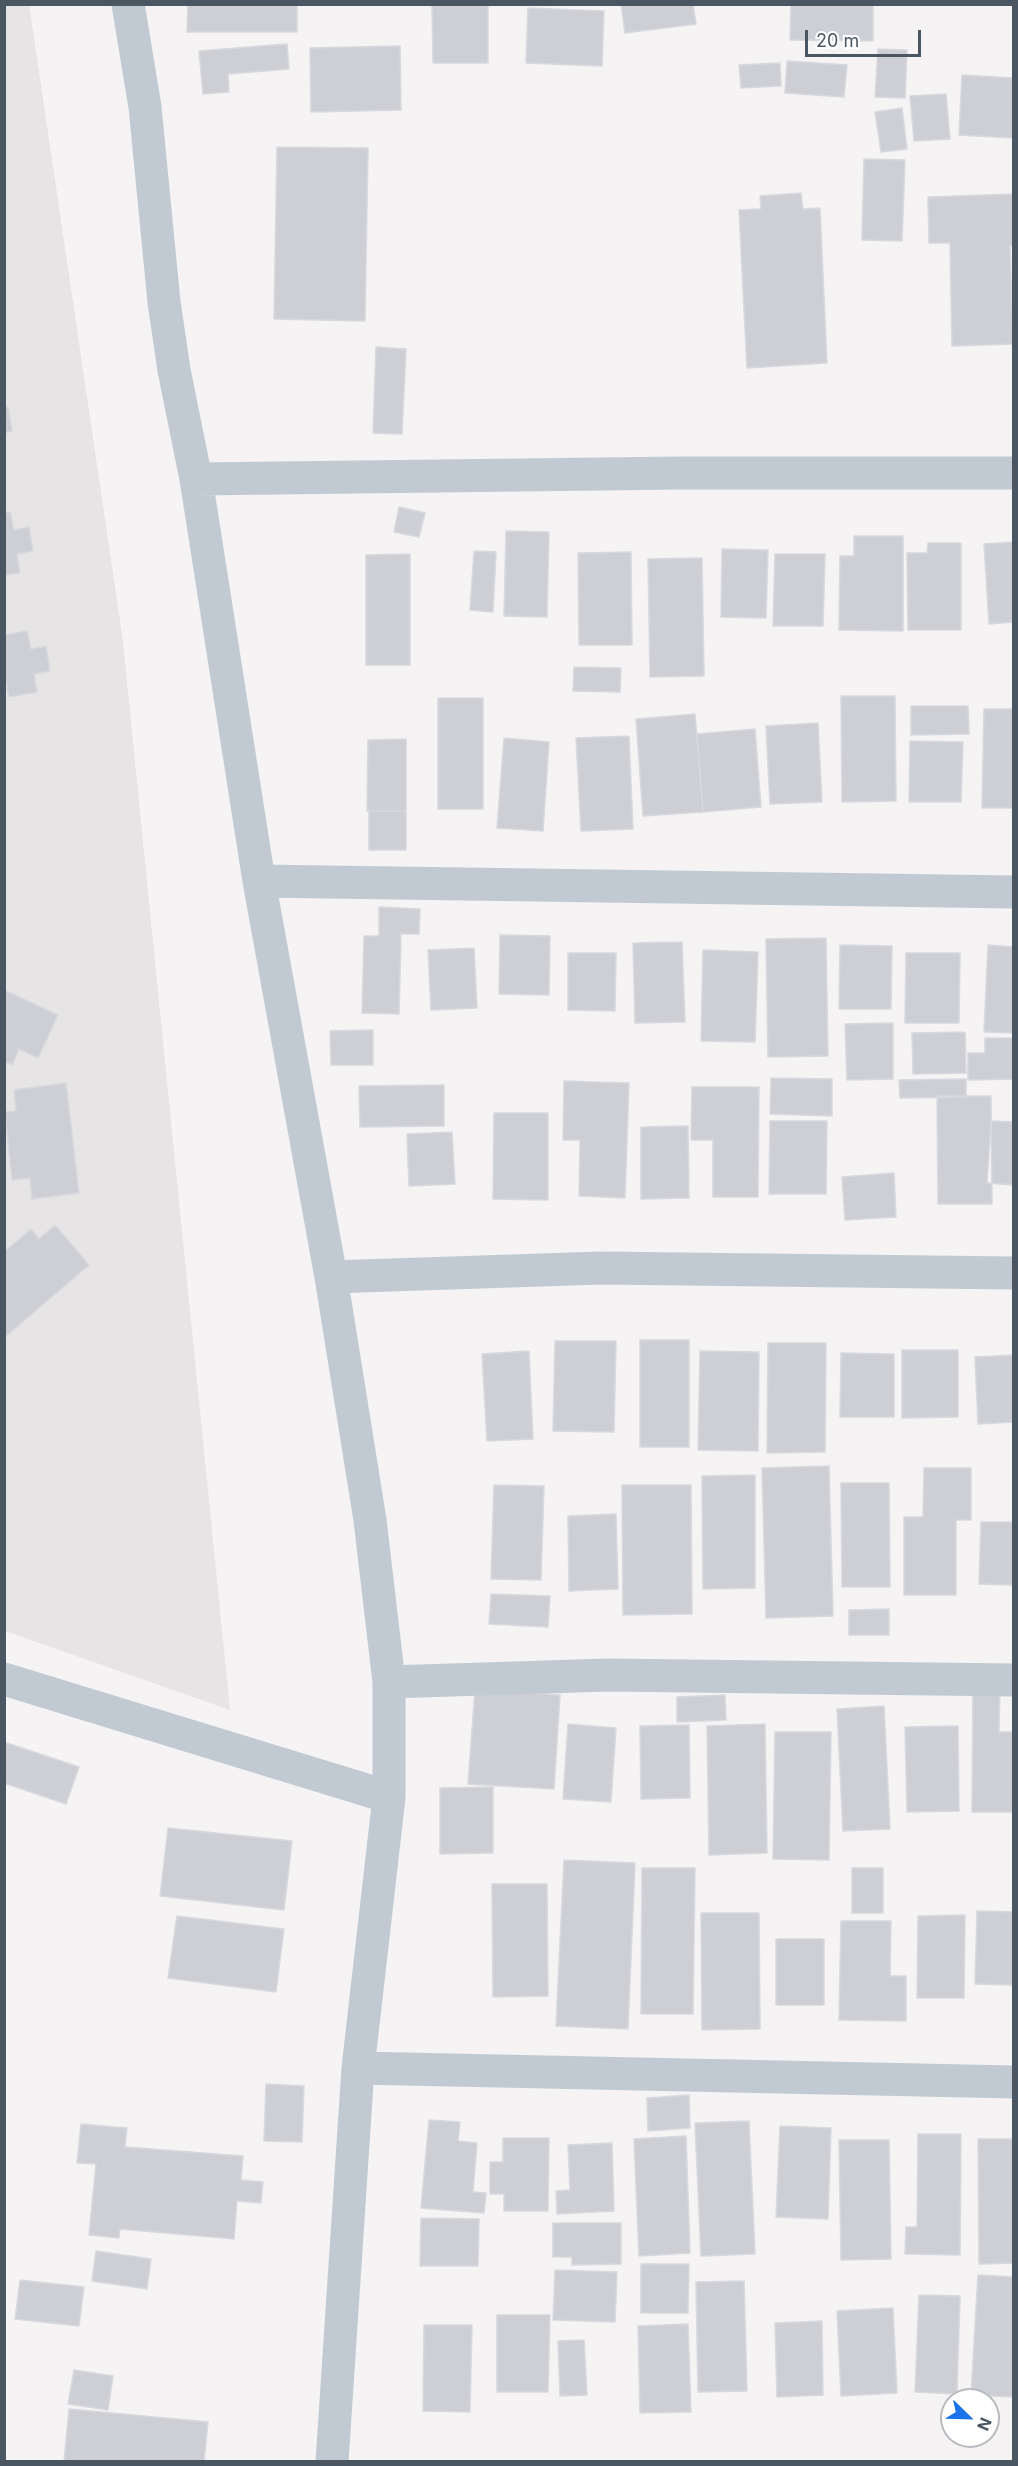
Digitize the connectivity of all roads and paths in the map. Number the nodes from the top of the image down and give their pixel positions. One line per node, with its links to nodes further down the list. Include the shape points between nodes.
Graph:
1 (128, 4): 3 (street, via 145,106 164,302)
2 (1014, 473): 3 (street)
3 (196, 479): 4 (street)
4 (259, 881): 5 (street); 7 (street)
5 (1014, 892)
6 (1014, 1273): 7 (street, via 601,1269)
7 (331, 1277): 10 (street, via 370,1520)
8 (4, 1679): 11 (street)
9 (1014, 1680): 10 (street, via 608,1675)
10 (389, 1682): 11 (street)
11 (389, 1797): 12 (street)
12 (358, 2068): 13 (street); 14 (street)
13 (1014, 2082)
14 (332, 2462)

